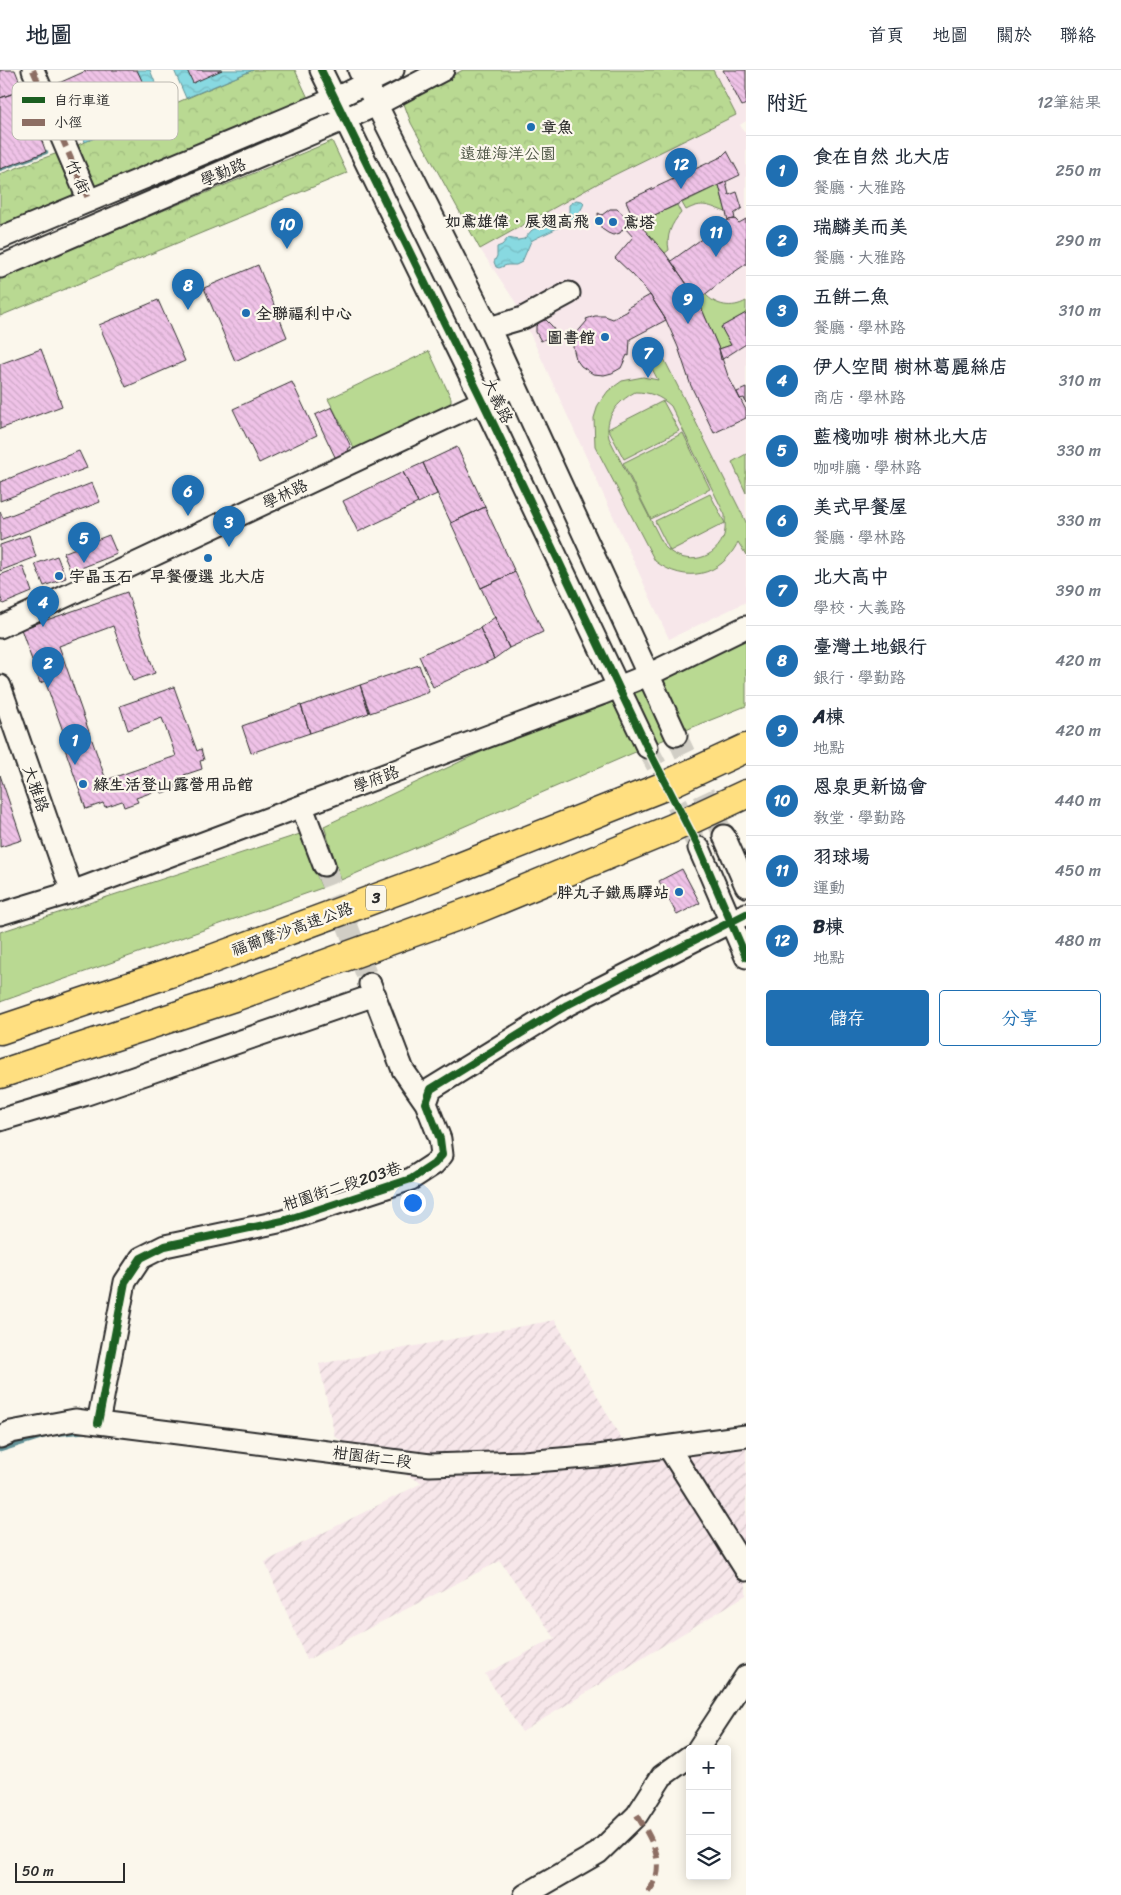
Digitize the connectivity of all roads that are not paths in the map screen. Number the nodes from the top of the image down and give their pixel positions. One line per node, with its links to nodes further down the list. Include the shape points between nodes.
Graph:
1 (32, 70): 6 (street, 竹 街)
2 (320, 70): 7 (street, 大義路)
3 (393, 70): 5 (street, 學勤路)
4 (443, 70): 8 (street, 學勤路)
5 (363, 77): 7 (street, 學勤路); 8 (street, 大義路)
6 (37, 82)
7 (336, 98): 9 (street, 大義路); 11 (street, 學勤路)
8 (376, 105): 9 (street, 學勤路); 15 (street, 大義路)
9 (345, 119): 13 (street, 學勤路); 17 (street, 大義路)
10 (62, 140): 11 (street, 竹 街)
11 (89, 201): 12 (street, 學勤路)
12 (0, 238)
13 (0, 267)
14 (569, 293): 15 (street, via 523,318)
15 (489, 328): 16 (street, 大義路)
16 (515, 386): 17 (street, 學林路); 20 (street, 大義路)
17 (483, 402): 18 (street, 學林路); 22 (street, 大義路)
18 (0, 627)
19 (746, 627): 20 (street, 學府路)
20 (648, 675): 22 (street, 學府路); 23 (street, 大義路)
21 (0, 686): 32 (street, 大雅路)
22 (618, 687): 24 (street, 大義路); 27 (street, 學府路)
23 (676, 735)
24 (647, 747)
25 (746, 748): 36 (highway, 福爾摩沙高速公路 / 3, via 662,787 455,869 212,959)
26 (746, 794): 37 (highway, via 673,828 477,909 237,996)
27 (302, 807): 30 (street); 32 (street, 學府路)
28 (724, 836): 31 (street)
29 (699, 848): 34 (street)
30 (324, 865)
31 (746, 886)
32 (72, 892): 33 (street, 學府路)
33 (0, 914)
34 (739, 918): 35 (street); 38 (street, via 567,1005 431,1089)
35 (746, 957)
36 (0, 1030)
37 (0, 1074)
38 (426, 1103): 39 (street, via 402,1070 372,990 84,1095); 40 (street, 柑園街二段203巷, via 440,1139 442,1155 411,1179 283,1220 166,1246 141,1258 125,1282)
39 (0, 1120)
40 (98, 1423): 42 (street, 柑園街二段, via 75,1420); 43 (street, 柑園街二段, via 430,1465 523,1462)
41 (746, 1436): 43 (street, 柑園街二段)
42 (0, 1437)
43 (669, 1448): 44 (street)
44 (746, 1570)
45 (746, 1676): 46 (street)
46 (701, 1745)
47 (686, 1759): 48 (street, via 662,1776 638,1815 598,1853)
48 (525, 1895)

